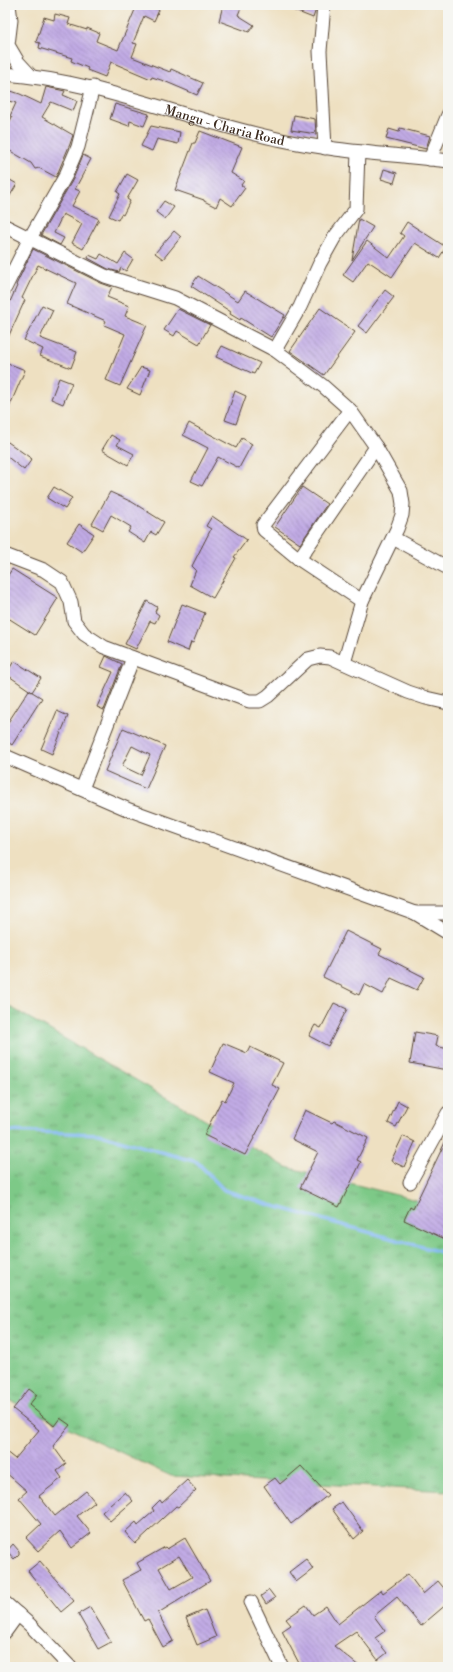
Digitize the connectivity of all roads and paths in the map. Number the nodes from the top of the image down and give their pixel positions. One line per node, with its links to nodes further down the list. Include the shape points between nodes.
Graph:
1 (10, 5): 4 (street, via 8,45 18,62)
2 (324, 5): 7 (street, via 320,51)
3 (5, 74): 4 (street, Mangu - Charia Road)
4 (31, 76): 5 (street, Mangu - Charia Road)
5 (93, 87): 7 (street, Mangu - Charia Road, via 283,141); 12 (street, via 78,147 66,175)
6 (448, 115): 9 (street)
7 (325, 148): 8 (street, Mangu - Charia Road)
8 (358, 152): 9 (street, Mangu - Charia Road); 14 (street, via 356,208 334,238 300,307)
9 (430, 159): 10 (street, Mangu - Charia Road)
10 (448, 161)
11 (5, 226): 12 (street)
12 (30, 238): 13 (street); 14 (street, via 105,276 175,298)
13 (5, 288)
14 (275, 350): 15 (street, via 324,386)
15 (350, 410): 16 (street); 19 (street, via 263,525 264,530)
16 (376, 447): 17 (street, via 401,491 402,516); 19 (street)
17 (393, 538): 20 (street); 21 (street)
18 (5, 555): 22 (street, via 44,570 62,582 72,602 74,621 84,634 104,647)
19 (299, 559): 21 (street)
20 (448, 568)
21 (362, 601): 23 (street)
22 (133, 658): 23 (street, via 249,701 260,701 268,696 308,659 330,656); 26 (street)
23 (344, 663): 24 (street, via 414,694)
24 (448, 703)
25 (5, 756): 26 (street)
26 (82, 789): 27 (street, via 127,809)
27 (415, 913): 28 (street); 29 (street)
28 (448, 913)
29 (448, 933)
30 (448, 1113): 31 (street)
31 (410, 1182)
32 (251, 1602): 37 (street)
33 (5, 1603): 34 (street)
34 (18, 1614): 35 (street); 36 (street)
35 (5, 1632)
36 (70, 1667)
37 (282, 1667)

